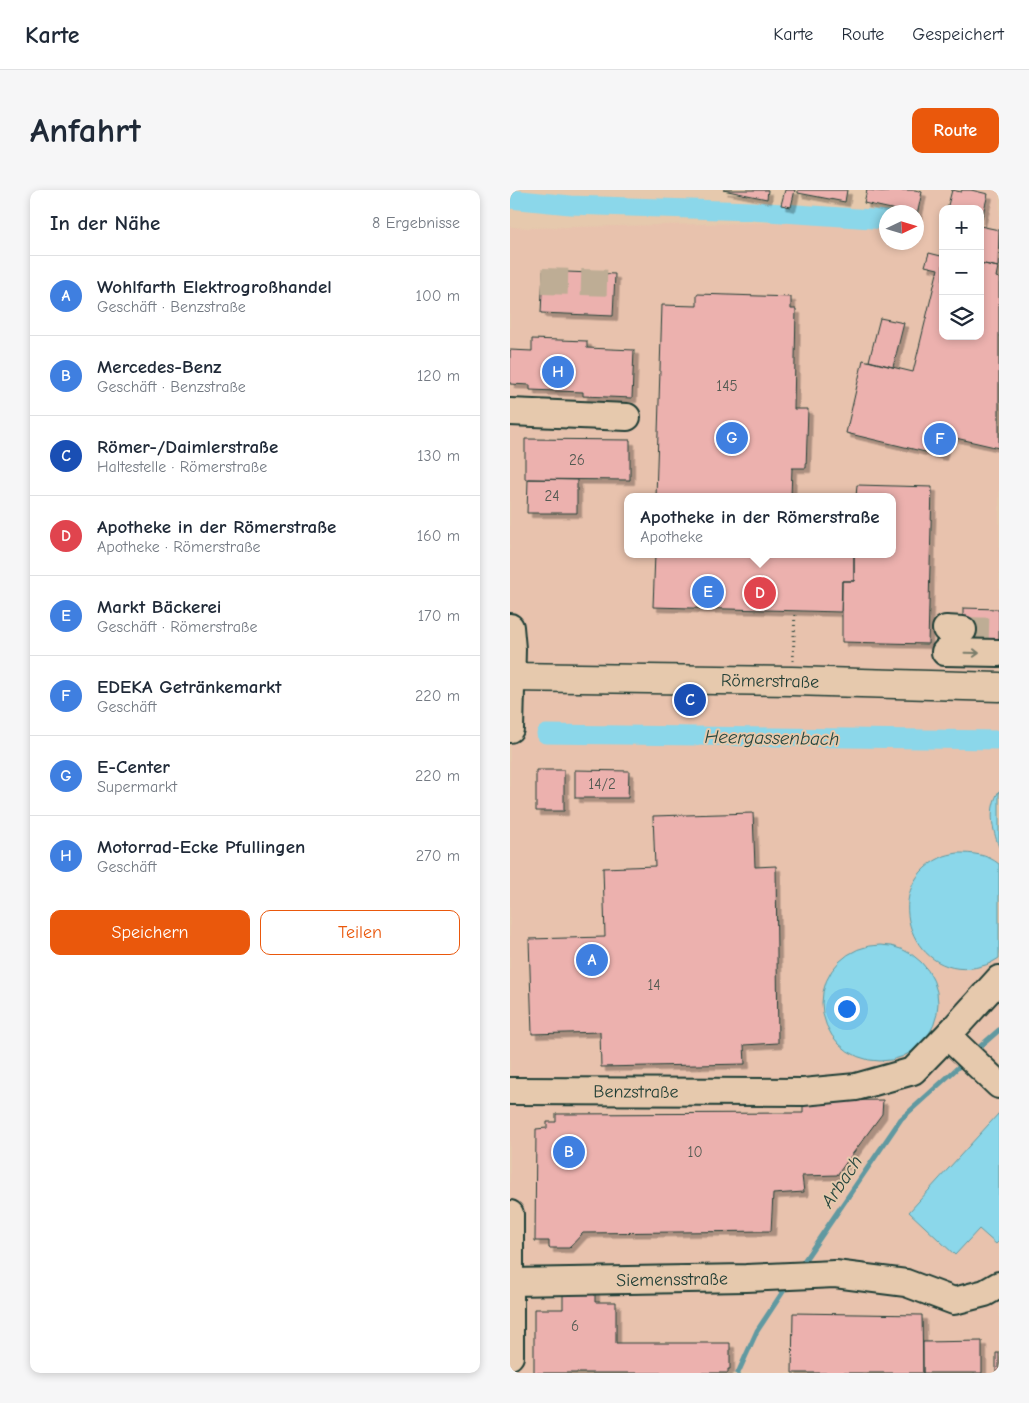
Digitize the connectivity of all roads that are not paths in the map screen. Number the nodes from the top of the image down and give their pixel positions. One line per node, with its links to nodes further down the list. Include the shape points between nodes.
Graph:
1 (510, 412): 2 (street)
2 (627, 417)
3 (510, 627): 6 (street)
4 (951, 637): 5 (street, one-way to 5)
5 (999, 653)
6 (510, 677): 7 (main road, Römerstraße); 8 (street)
7 (999, 687)
8 (510, 729)
9 (999, 979): 10 (street, Benzstraße)
10 (953, 1038): 11 (street); 12 (street, Benzstraße, via 913,1071 856,1087 803,1092)
11 (992, 1078)
12 (510, 1091)
13 (510, 1214): 14 (street)
14 (510, 1244): 15 (street)
15 (511, 1282): 16 (street, Siemensstraße, via 834,1274 906,1283 954,1301 985,1293); 17 (street)
16 (999, 1285)
17 (510, 1356)

